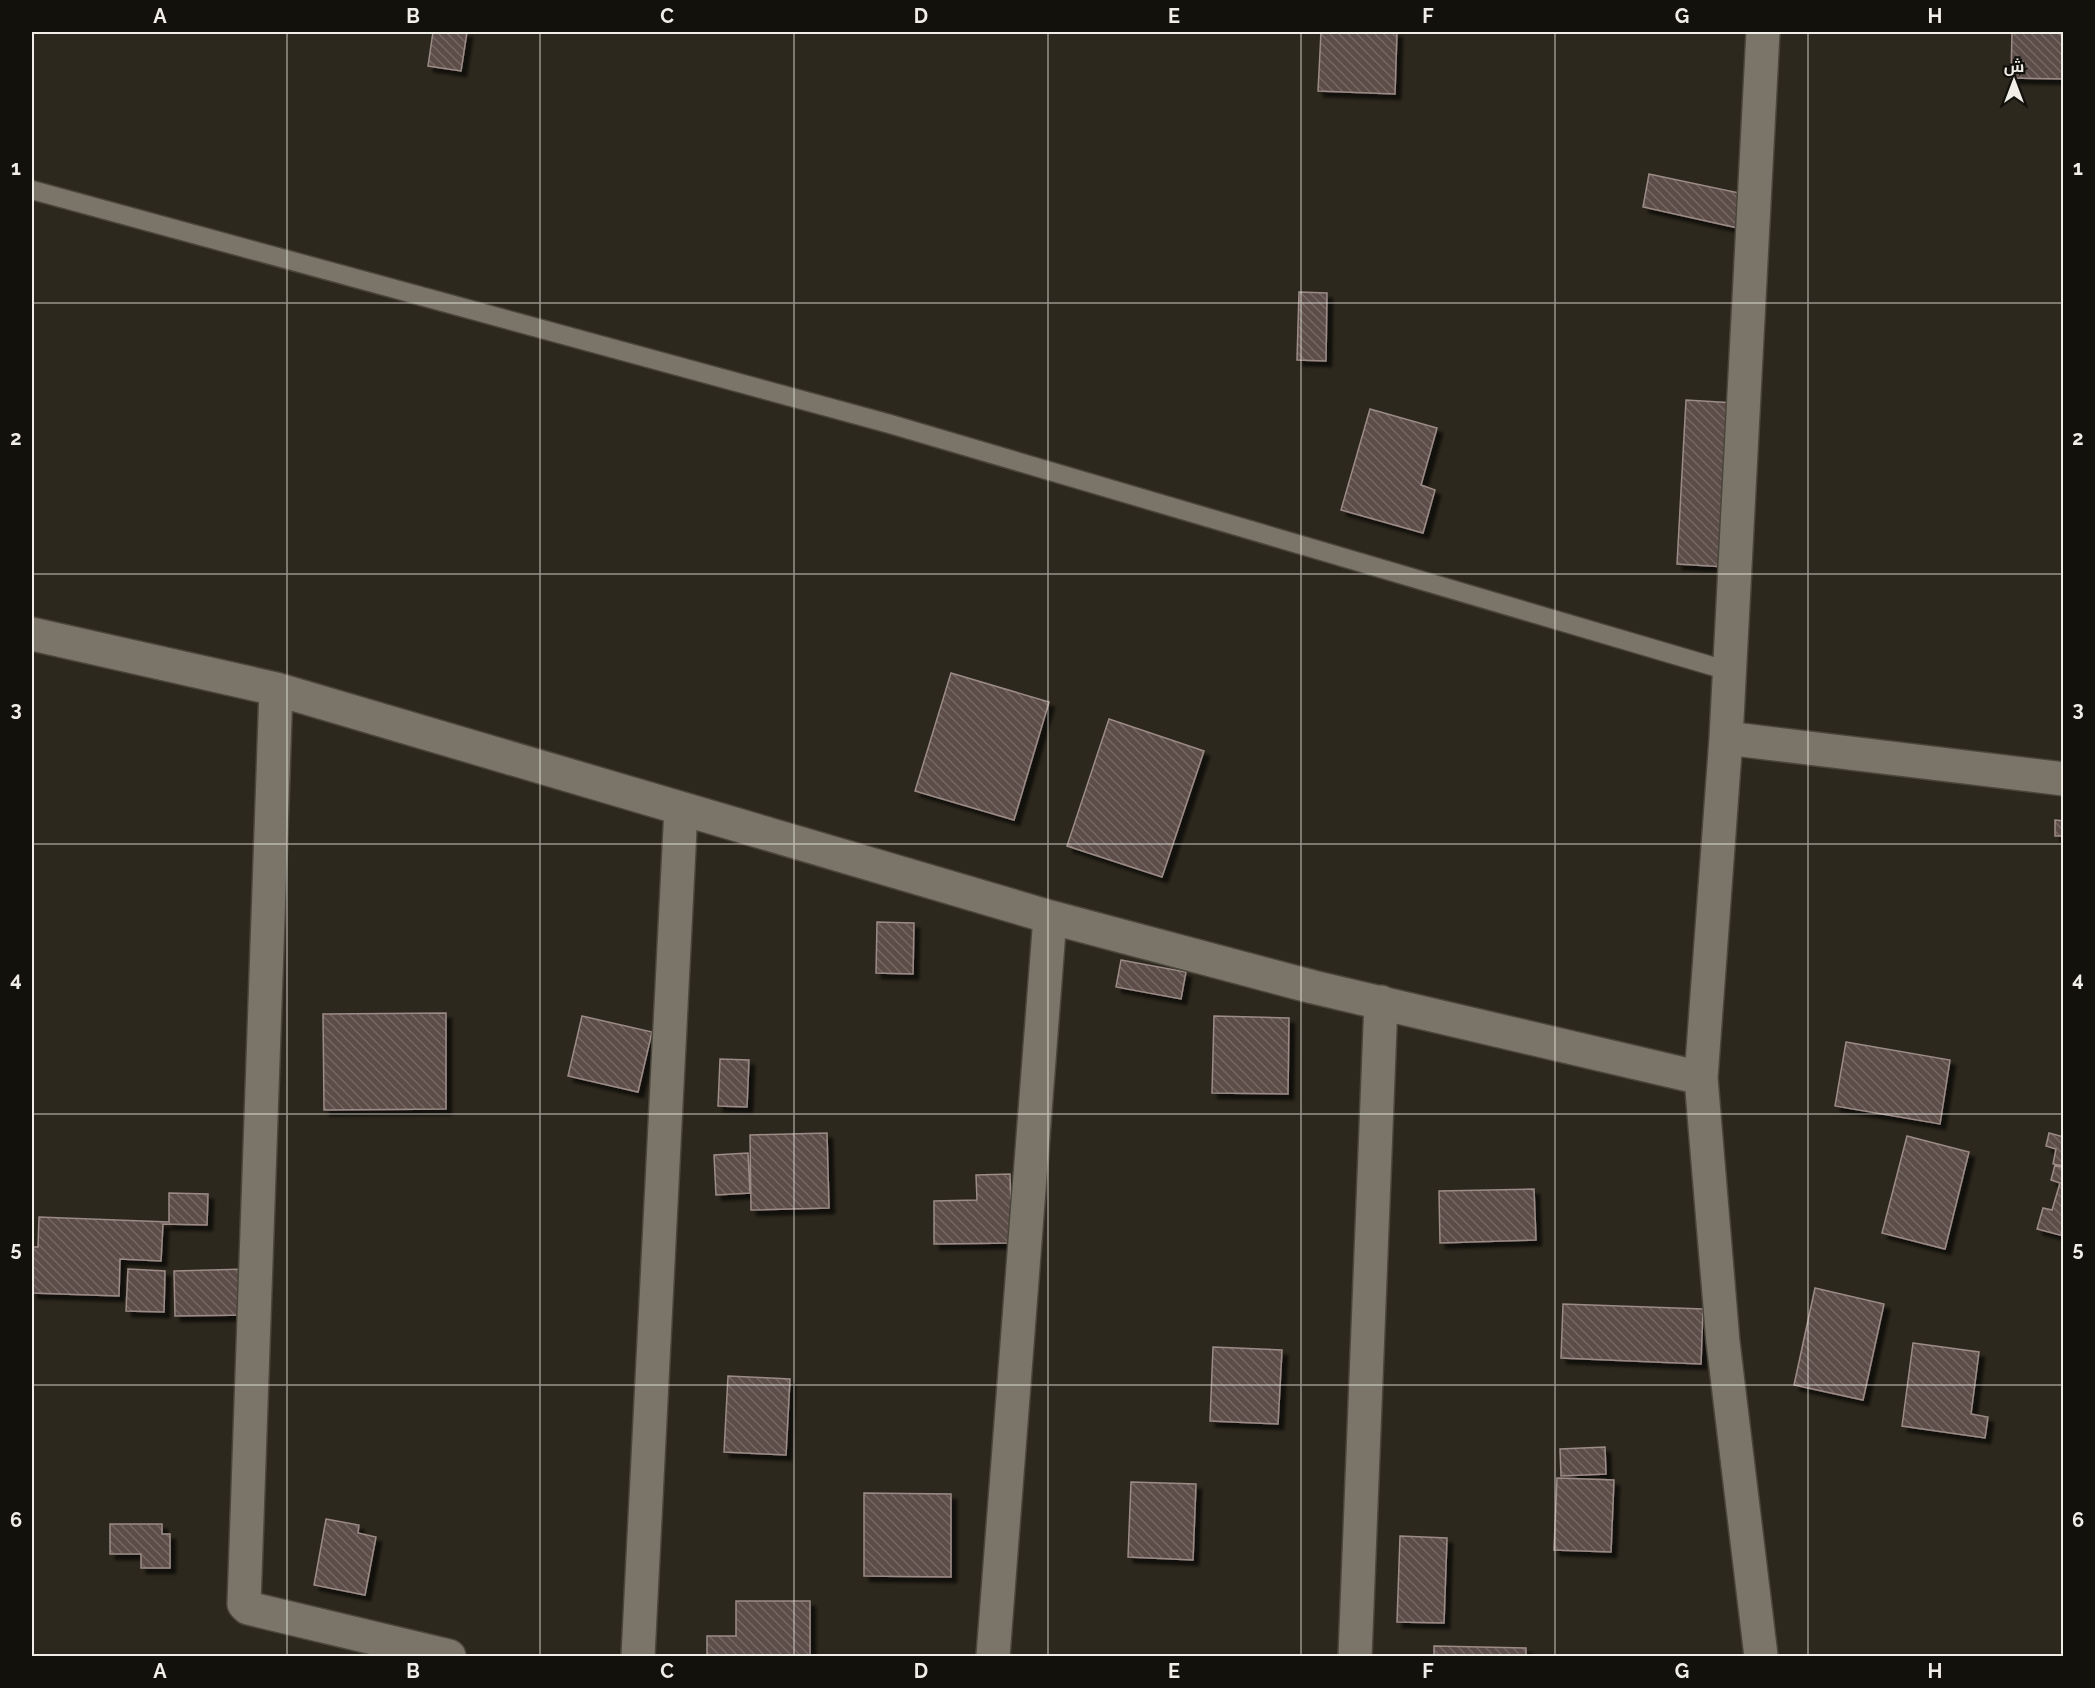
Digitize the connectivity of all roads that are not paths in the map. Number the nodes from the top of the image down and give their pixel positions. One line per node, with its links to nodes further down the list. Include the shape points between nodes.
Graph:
1 (1763, 32): 4 (street)
2 (32, 190): 4 (lane, via 890,423)
3 (32, 634): 5 (street)
4 (1729, 671): 6 (street)
5 (276, 689): 8 (street); 12 (street, via 244,1604)
6 (1726, 738): 7 (street); 11 (street)
7 (2064, 779)
8 (681, 809): 9 (street); 13 (street)
9 (1050, 917): 10 (street); 14 (street)
10 (1381, 1002): 11 (street); 15 (street)
11 (1701, 1078): 16 (street, via 1723,1342)
12 (450, 1656)
13 (638, 1656)
14 (993, 1656)
15 (1355, 1656)
16 (1761, 1656)

